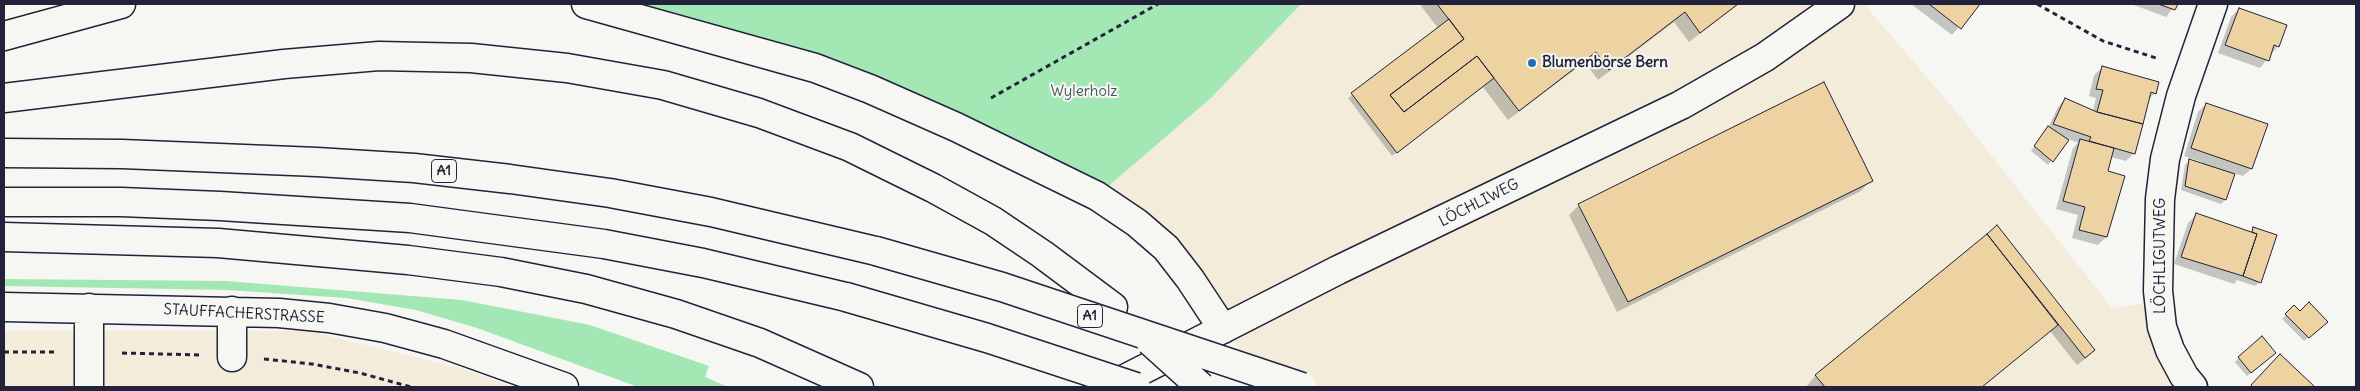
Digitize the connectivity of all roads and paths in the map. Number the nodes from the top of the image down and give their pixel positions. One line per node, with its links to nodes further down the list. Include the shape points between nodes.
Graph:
1 (121, 4): 7 (main road)
2 (586, 4): 17 (main road, via 750,49 842,79 956,127 1097,196 1138,222 1166,248)
3 (1158, 4): 10 (path)
4 (1840, 4): 17 (main road, LÖCHLIWEG, via 1765,57 1681,105)
5 (2037, 4): 8 (path, via 2103,41)
6 (2213, 4): 26 (main road, LÖCHLIGUTWEG, via 2181,96 2165,159 2160,199 2158,291 2162,327 2170,350)
7 (4, 36)
8 (2134, 51)
9 (4, 98): 24 (main road, bridge, via 284,64 379,56 471,58 557,67 663,85 768,116 850,147 993,221 1113,307)
10 (991, 98)
11 (4, 153): 25 (main road, A1, bridge, via 131,154 414,168 610,193 711,212 876,251 1011,290)
12 (4, 202): 23 (main road, bridge, via 121,202 410,218 604,244 703,263 846,297 987,338)
13 (4, 237): 21 (main road, via 227,244 501,272 586,289 676,314 760,343)
14 (4, 307): 15 (main road, STAUFFACHERSTRASSE)
15 (90, 308): 16 (main road, STAUFFACHERSTRASSE); 19 (main road)
16 (232, 311): 18 (main road); 20 (main road, STAUFFACHERSTRASSE, via 288,314 385,328 444,344)
17 (1223, 329): 22 (main road, LÖCHLIWEG)
18 (232, 357)
19 (89, 387)
20 (564, 387)
21 (859, 387)
22 (1109, 387)
23 (1136, 387)
24 (1201, 387)
25 (1302, 387)
26 (2193, 387)

